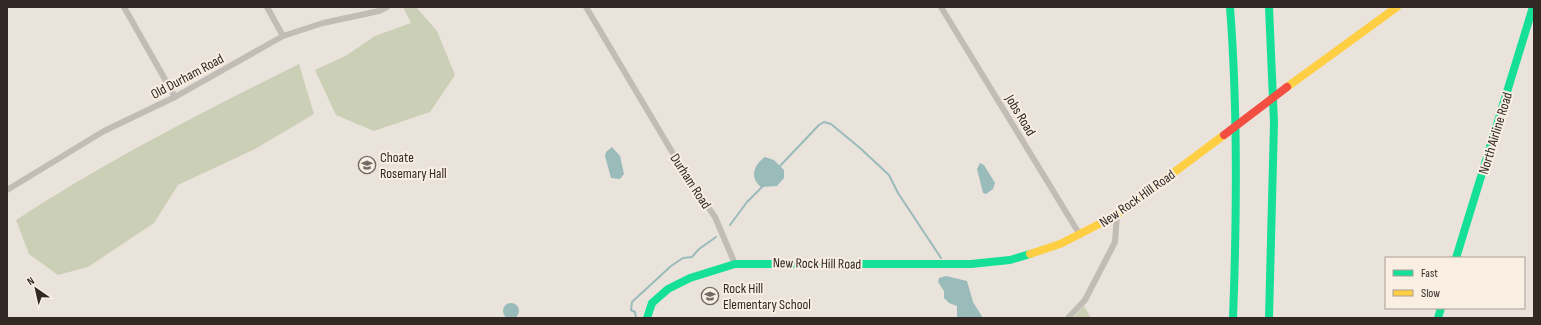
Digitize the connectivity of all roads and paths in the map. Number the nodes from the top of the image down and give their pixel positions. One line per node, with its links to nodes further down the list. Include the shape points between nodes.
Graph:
1 (124, 7): 11 (street)
2 (267, 7): 10 (street)
3 (387, 7): 10 (street, Old Durham Road, via 379,12 323,23)
4 (586, 7): 16 (street, Durham Road, via 687,177 715,217)
5 (941, 7): 14 (street, Jobs Road)
6 (1230, 7): 19 (main road, via 1236,78 1238,151)
7 (1269, 7): 20 (main road, via 1275,144)
8 (1396, 7): 13 (main road, New Rock Hill Road, bridge)
9 (1533, 7): 15 (main road, North Airline Road)
10 (282, 36): 11 (street, Old Durham Road)
11 (175, 97): 12 (street, Old Durham Road, via 104,131)
12 (7, 190)
13 (1117, 215): 14 (main road, New Rock Hill Road); 18 (street, via 1115,242 1085,300)
14 (1080, 235): 16 (main road, New Rock Hill Road, via 1028,256 985,264)
15 (1456, 257)
16 (735, 264): 17 (main road, via 700,274 662,292 652,304)
17 (647, 318)
18 (1068, 318)
19 (1233, 318)
20 (1269, 318)

